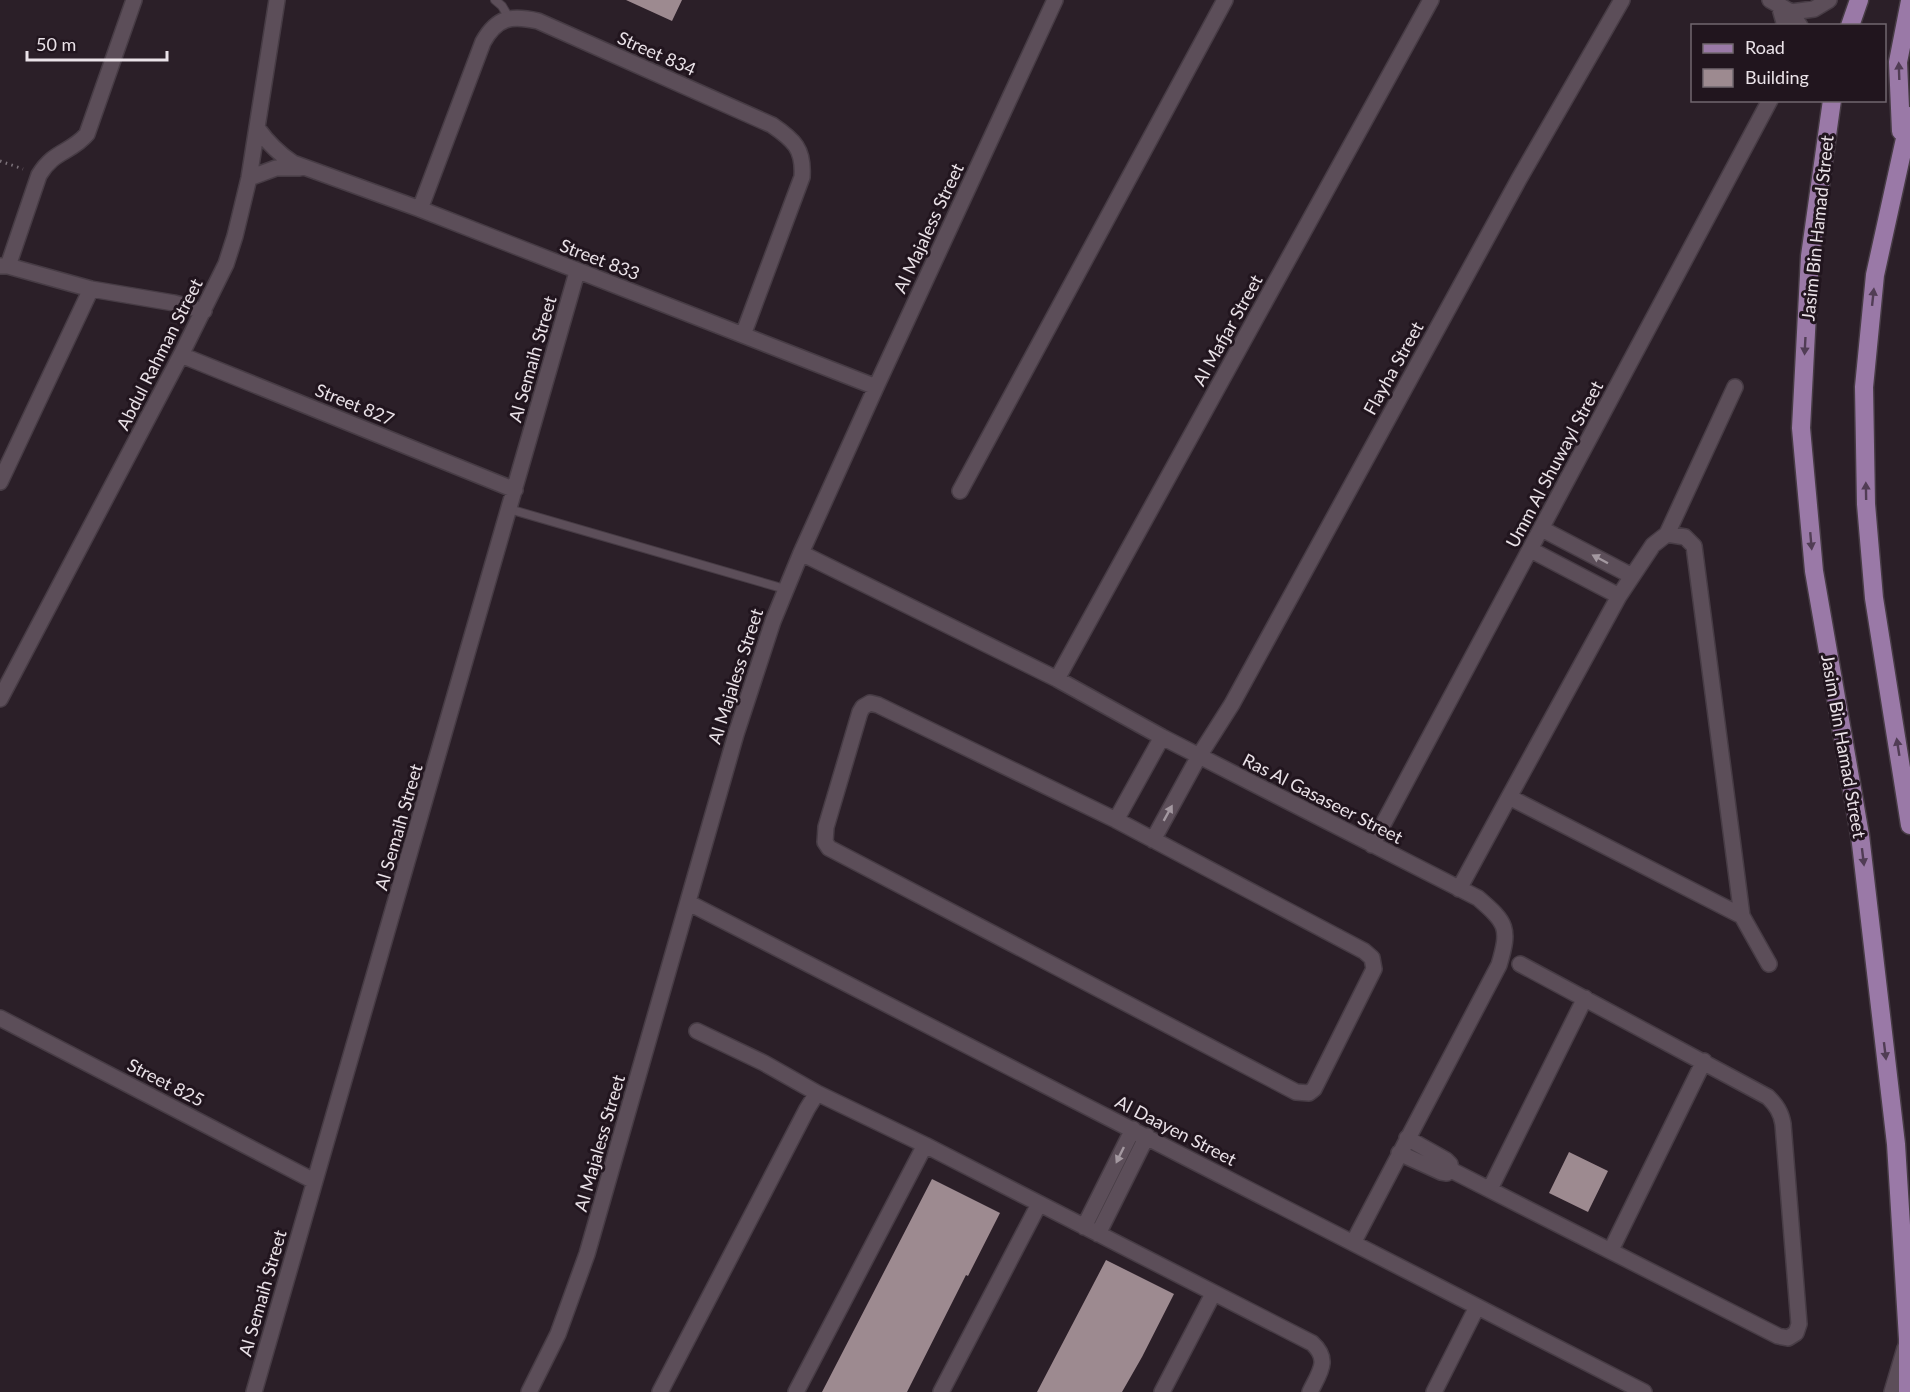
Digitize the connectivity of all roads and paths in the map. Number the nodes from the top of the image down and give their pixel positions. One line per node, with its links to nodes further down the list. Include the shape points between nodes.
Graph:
1 (134, 0): 22 (street, via 87,134 55,156)
2 (277, 0): 18 (street, Abdul Rahman Street)
3 (495, 0): 12 (lane)
4 (1055, 0): 31 (street, Al Majaless Street)
5 (1225, 0): 36 (street)
6 (1431, 0): 45 (street, Al Mafjar Street)
7 (1622, 0): 48 (street, Flayha Street)
8 (1829, 0): 11 (street, via 1814,9)
9 (1859, 0): 14 (main road)
10 (1910, 2): 19 (main road, one-way to 10, via 1898,62)
11 (1781, 11): 13 (street)
12 (509, 18): 24 (street, via 496,24 483,42); 29 (street, Street 834, via 538,21 772,125 798,148 803,160 802,177)
13 (1797, 24)
14 (1851, 24)
15 (1769, 102): 38 (street, Umm Al Shuwayl Street)
16 (1830, 103): 79 (main road, Jasim Bin Hamad Street, one-way to 79, via 1810,256 1801,428 1814,571 1863,859 1896,1144)
17 (1910, 116): 19 (main road)
18 (258, 129): 21 (street, Street 833, via 279,154); 23 (street, Abdul Rahman Street)
19 (1902, 150): 51 (main road, one-way to 19, via 1874,598 1866,504 1864,387 1875,275)
20 (0, 161): 22 (path)
21 (309, 169): 23 (street, Street 833, via 276,168); 24 (street, Street 833)
22 (39, 175): 25 (street)
23 (249, 178): 28 (street, Abdul Rahman Street, via 226,264)
24 (420, 209): 26 (street, Street 833)
25 (4, 266): 27 (street)
26 (578, 272): 29 (street, Street 833); 35 (street, Al Semaih Street)
27 (91, 290): 28 (street); 33 (street)
28 (204, 311): 30 (street, Abdul Rahman Street)
29 (743, 334): 31 (street, Street 833)
30 (181, 355): 35 (street, Street 827); 46 (street, Abdul Rahman Street)
31 (876, 387): 41 (street, Al Majaless Street)
32 (1735, 387): 39 (street)
33 (4, 462): 34 (street)
34 (0, 482)
35 (514, 490): 37 (street, Al Semaih Street)
36 (960, 491)
37 (509, 509): 43 (lane); 70 (street, Al Semaih Street)
38 (1542, 529): 40 (street, Umm Al Shuwayl Street); 42 (street, one-way to 38)
39 (1667, 534): 42 (street, via 1653,545); 56 (street, via 1685,537 1694,546)
40 (1531, 550): 44 (street); 53 (street, Umm Al Shuwayl Street)
41 (801, 553): 43 (street, Al Majaless Street); 45 (street, Ras Al Gasaseer Street)
42 (1632, 576): 44 (street)
43 (785, 589): 55 (street, Al Majaless Street, via 739,724)
44 (1619, 596): 49 (street)
45 (1057, 679): 47 (street, Ras Al Gasaseer Street)
46 (0, 699)
47 (1162, 737): 48 (street, Ras Al Gasaseer Street); 50 (street)
48 (1200, 756): 52 (street, Flayha Street, one-way to 48); 53 (street, Ras Al Gasaseer Street)
49 (1509, 797): 54 (street); 56 (street)
50 (1116, 820): 52 (street); 52 (street, via 870,703 860,712 825,835 829,848 835,852 1296,1092 1309,1093 1318,1083 1370,979 1374,969 1372,958)
51 (1910, 825)
52 (1153, 840)
53 (1372, 845): 54 (street, Ras Al Gasaseer Street)
54 (1459, 889): 66 (street, Ras Al Gasaseer Street, via 1478,898 1495,913 1503,924 1506,939 1499,965)
55 (689, 903): 64 (street, Al Daayen Street); 81 (street, Al Majaless Street, via 587,1254 558,1334)
56 (1742, 916): 58 (street)
57 (1520, 964): 59 (street)
58 (1769, 964)
59 (1585, 998): 62 (street); 71 (street)
60 (0, 1018): 70 (street, Street 825)
61 (697, 1031): 63 (street)
62 (1704, 1061): 76 (street); 76 (street, via 1768,1097 1781,1116 1799,1324 1796,1333 1788,1338 1778,1336)
63 (817, 1093): 67 (street); 82 (street)
64 (1133, 1129): 65 (street, Al Daayen Street); 73 (street, one-way to 73)
65 (1147, 1136): 74 (street); 75 (street, Al Daayen Street)
66 (1407, 1138): 68 (street, Ras Al Gasaseer Street); 69 (street, via 1446,1160)
67 (924, 1145): 72 (street); 83 (street)
68 (1399, 1153): 69 (street, via 1441,1172); 75 (street, Ras Al Gasaseer Street)
69 (1450, 1170): 71 (street)
70 (314, 1181): 80 (street, Al Semaih Street)
71 (1490, 1190): 76 (street)
72 (1039, 1204): 73 (street); 84 (street)
73 (1084, 1227): 74 (street)
74 (1098, 1234): 77 (street)
75 (1353, 1243): 78 (street, Al Daayen Street)
76 (1611, 1250)
77 (1212, 1294): 85 (street); 86 (street, via 1318,1348 1322,1363)
78 (1477, 1307): 87 (street); 88 (street, Al Daayen Street)
79 (1908, 1339): 89 (street); 90 (main road, Jasim Bin Hamad Street)
80 (254, 1392)
81 (528, 1392)
82 (660, 1392)
83 (796, 1392)
84 (941, 1392)
85 (1162, 1392)
86 (1310, 1392)
87 (1434, 1392)
88 (1644, 1392)
89 (1892, 1392)
90 (1908, 1392)

